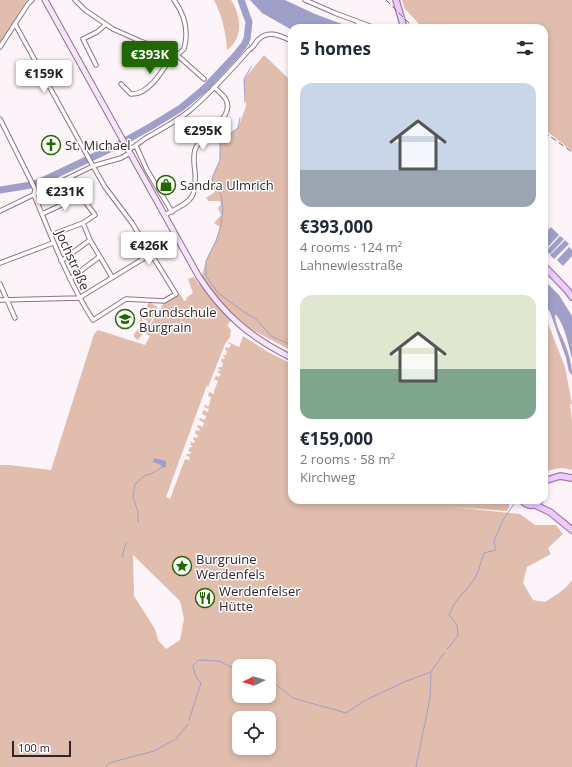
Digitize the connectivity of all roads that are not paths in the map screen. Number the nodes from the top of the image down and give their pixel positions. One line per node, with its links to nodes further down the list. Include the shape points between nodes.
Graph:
1 (32, 0): 8 (street)
2 (45, 0): 22 (street)
3 (75, 0): 12 (street)
4 (174, 0): 15 (street, via 187,32 184,49)
5 (305, 0): 7 (street)
6 (396, 0): 11 (main road)
7 (354, 21): 9 (street); 10 (street)
8 (15, 24): 14 (street); 23 (street)
9 (358, 24)
10 (363, 24)
11 (403, 24)
12 (105, 25): 15 (street); 16 (street, via 83,39)
13 (288, 39): 19 (street, via 271,34 259,38)
14 (0, 48)
15 (175, 54): 17 (street); 18 (street, via 158,78 144,90 131,94)
16 (96, 65)
17 (204, 79)
18 (121, 84)
19 (214, 87): 21 (street, via 188,112); 28 (street, via 227,103 225,117 198,144 194,159 196,184 193,195 184,205)
20 (0, 119): 25 (street, via 35,188)
21 (136, 146): 22 (street); 28 (street)
22 (129, 151): 23 (street, via 121,158); 30 (street)
23 (92, 166): 24 (street); 35 (street)
24 (71, 177): 25 (street); 26 (street)
25 (34, 195): 27 (street); 29 (street, Jochstraße)
26 (81, 196): 29 (street); 31 (street, via 95,215)
27 (0, 211)
28 (172, 212): 30 (street)
29 (42, 214): 32 (street, Jochstraße)
30 (165, 216): 48 (street, via 213,298 246,330)
31 (83, 223): 32 (street); 33 (street)
32 (50, 235): 34 (street, Jochstraße)
33 (90, 240): 36 (street); 37 (street)
34 (54, 243): 37 (street, Jochstraße); 38 (street)
35 (151, 254): 40 (street); 44 (street, Jochstraße, via 176,294 164,301 126,299 93,320)
36 (99, 257): 40 (street); 41 (street)
37 (61, 261): 41 (street, Jochstraße)
38 (0, 263)
39 (548, 270): 43 (main road)
40 (112, 277): 44 (street)
41 (70, 279): 44 (street, Jochstraße)
42 (0, 284): 46 (street)
43 (572, 297)
44 (79, 298): 46 (street)
45 (0, 300): 46 (street)
46 (7, 300): 47 (street)
47 (15, 318)
48 (288, 356)
49 (572, 478): 50 (main road, via 560,476)
50 (548, 480)
51 (527, 504): 52 (main road)
52 (535, 504): 54 (main road)
53 (544, 504): 54 (main road)
54 (550, 512): 55 (main road)
55 (572, 530)

